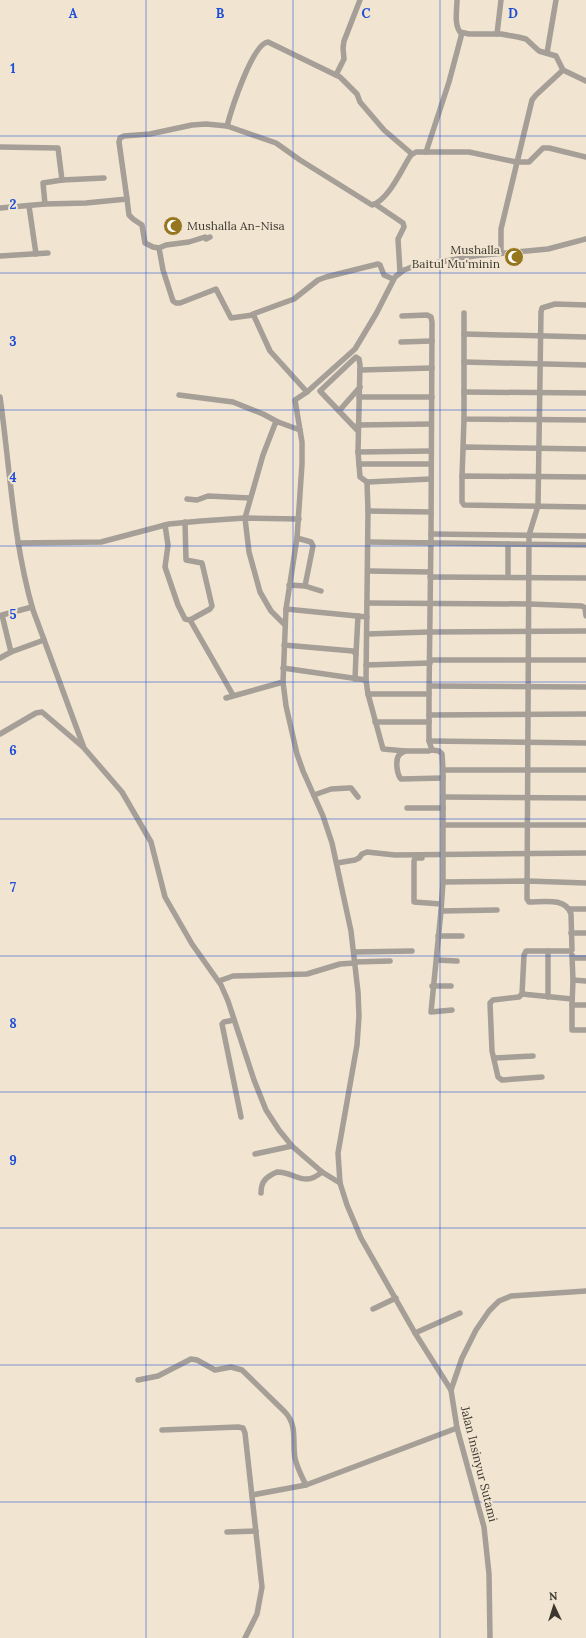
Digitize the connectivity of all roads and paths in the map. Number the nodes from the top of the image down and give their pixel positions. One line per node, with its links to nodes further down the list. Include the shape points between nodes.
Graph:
1 (360, 0): 9 (street, via 344,41 344,59)
2 (457, 0): 5 (street, via 457,29)
3 (502, 0): 6 (street)
4 (556, 0): 7 (street)
5 (462, 33): 6 (street); 13 (street)
6 (497, 34): 7 (street, via 526,39 539,51)
7 (547, 53): 8 (street, via 556,56)
8 (563, 70): 10 (street); 16 (street, via 532,100)
9 (336, 75): 11 (street, via 265,42 250,64); 14 (street, via 357,94 360,102 384,130)
10 (586, 81)
11 (227, 126): 19 (street, via 192,125 120,138); 21 (street, via 276,143 355,195)
12 (0, 147): 18 (street, via 58,148)
13 (426, 152): 14 (street); 16 (street, via 469,152)
14 (412, 154): 21 (street, via 388,192)
15 (586, 157): 16 (street, via 543,148 529,162)
16 (516, 162): 28 (street, via 501,229)
17 (104, 178): 18 (street)
18 (62, 180): 20 (street, via 43,183)
19 (127, 199): 20 (street); 26 (street, via 129,215 142,225 144,242 153,248)
20 (45, 204): 22 (street)
21 (375, 204): 31 (street, via 403,223 404,227 398,239)
22 (29, 206): 23 (street); 29 (street)
23 (0, 208)
24 (210, 237): 26 (street)
25 (586, 239): 28 (street, via 548,249)
26 (159, 248): 35 (street, via 163,270 175,303 184,302 214,288 217,289 231,318)
27 (48, 253): 29 (street)
28 (501, 253): 31 (street, via 412,267)
29 (36, 254): 30 (street)
30 (0, 256)
31 (400, 272): 32 (street)
32 (393, 280): 35 (street, via 384,275 378,264 339,273 318,280 294,299); 48 (street, via 355,348)
33 (586, 305): 38 (street, via 555,304 542,308)
34 (464, 313): 37 (street)
35 (253, 315): 48 (street, via 275,358)
36 (402, 316): 40 (street, via 430,317)
37 (464, 334): 38 (street); 42 (street)
38 (540, 335): 39 (street); 43 (street)
39 (586, 337)
40 (432, 341): 41 (street); 45 (street)
41 (401, 342)
42 (464, 362): 43 (street); 49 (street)
43 (539, 364): 44 (street); 50 (street)
44 (586, 365)
45 (432, 368): 46 (street); 55 (street)
46 (360, 370): 47 (street); 56 (street, via 356,357 321,390 320,392)
47 (360, 387): 54 (street); 56 (street)
48 (307, 392): 63 (street, via 295,400)
49 (464, 392): 50 (street); 57 (street)
50 (539, 392): 51 (street); 58 (street)
51 (586, 393)
52 (179, 395): 60 (street, via 233,402)
53 (0, 397): 91 (street)
54 (359, 397): 55 (street); 62 (street)
55 (432, 397): 61 (street)
56 (339, 411): 62 (street)
57 (464, 419): 58 (street); 64 (street)
58 (539, 420): 59 (street); 65 (street)
59 (586, 420)
60 (278, 422): 63 (street); 76 (street, via 270,435)
61 (431, 424): 62 (street); 67 (street)
62 (358, 428): 68 (street)
63 (300, 430): 83 (street, via 302,464)
64 (463, 448): 65 (street); 71 (street)
65 (539, 449): 66 (street); 72 (street)
66 (586, 450)
67 (431, 451): 68 (street); 70 (street)
68 (358, 452): 69 (street)
69 (359, 464): 70 (street); 75 (street, via 360,478)
70 (431, 464): 74 (street)
71 (462, 476): 72 (street); 78 (street, via 464,505)
72 (539, 477): 73 (street); 78 (street)
73 (586, 477)
74 (431, 479): 75 (street); 81 (street)
75 (367, 482): 80 (street)
76 (250, 498): 77 (street, via 208,496 197,500); 82 (street)
77 (187, 499)
78 (538, 506): 79 (street); 87 (street)
79 (586, 507)
80 (368, 511): 81 (street); 90 (street)
81 (431, 512): 86 (street)
82 (245, 518): 83 (street); 84 (street); 113 (street, via 260,592 271,611)
83 (299, 519): 89 (street)
84 (185, 522): 85 (street); 112 (street, via 186,559 202,563 212,606)
85 (165, 525): 91 (street, via 101,542); 112 (street, via 168,545 166,572 184,617)
86 (431, 534): 87 (street); 92 (street)
87 (528, 535): 88 (street); 94 (street)
88 (586, 536)
89 (297, 538): 101 (street); 102 (street, via 310,542 313,546)
90 (368, 542): 92 (street); 96 (street)
91 (18, 543): 107 (street)
92 (431, 543): 93 (street); 97 (street)
93 (508, 544): 94 (street); 98 (street)
94 (529, 545): 95 (street); 99 (street)
95 (586, 546)
96 (368, 571): 97 (street); 104 (street)
97 (430, 575): 98 (street); 105 (street)
98 (508, 577): 99 (street)
99 (529, 577): 100 (street); 106 (street)
100 (586, 578)
101 (289, 585): 102 (street); 108 (street)
102 (305, 586): 103 (street)
103 (321, 591)
104 (367, 603): 105 (street); 111 (street)
105 (431, 604): 106 (street); 115 (street)
106 (529, 604): 110 (street, via 582,606 585,608); 116 (street)
107 (32, 607): 118 (street); 120 (street, via 2,615)
108 (286, 608): 109 (street); 113 (street)
109 (358, 616): 111 (street); 121 (street)
110 (586, 616)
111 (366, 617): 117 (street)
112 (190, 620): 136 (street)
113 (285, 625): 119 (street)
114 (586, 631): 116 (street)
115 (429, 632): 116 (street); 117 (street); 125 (street)
116 (529, 632): 123 (street)
117 (366, 634): 126 (street)
118 (44, 640): 120 (street); 147 (street)
119 (284, 645): 121 (street, via 353,651); 127 (street)
120 (10, 652): 122 (street)
121 (356, 654): 128 (street)
122 (0, 658)
123 (529, 659): 124 (street); 125 (street); 132 (street)
124 (586, 660)
125 (430, 662): 126 (street); 131 (street)
126 (366, 665): 129 (street)
127 (283, 668): 128 (street); 130 (street)
128 (356, 679): 129 (street)
129 (366, 680): 134 (street)
130 (283, 682): 136 (street); 154 (street, via 286,710 297,754)
131 (430, 686): 132 (street); 135 (street)
132 (528, 687): 133 (street); 138 (street)
133 (586, 687)
134 (368, 694): 135 (street); 141 (street)
135 (429, 694): 140 (street)
136 (233, 695): 137 (street)
137 (226, 698)
138 (528, 714): 139 (street); 140 (street); 145 (street)
139 (586, 714)
140 (429, 715): 142 (street)
141 (375, 722): 142 (street); 149 (street, via 382,749)
142 (429, 722): 144 (street)
143 (0, 734): 147 (street, via 42,712)
144 (429, 741): 145 (street); 148 (street)
145 (528, 742): 146 (street); 151 (street)
146 (586, 743)
147 (84, 748): 190 (street, via 131,806 151,842 162,889 170,908)
148 (432, 750): 149 (street); 150 (street, via 442,754)
149 (405, 751): 153 (street, via 397,759 398,775 401,779)
150 (443, 770): 151 (street); 153 (street)
151 (527, 770): 152 (street); 155 (street)
152 (586, 770)
153 (443, 778): 157 (street)
154 (314, 795): 156 (street, via 331,789 351,788); 167 (street)
155 (527, 796): 157 (street); 158 (street); 162 (street)
156 (358, 797)
157 (443, 797): 160 (street)
158 (586, 798)
159 (407, 808): 160 (street)
160 (443, 808): 161 (street)
161 (443, 825): 162 (street); 166 (street)
162 (527, 825): 163 (street); 164 (street)
163 (586, 825)
164 (527, 853): 165 (street); 166 (street); 168 (street)
165 (586, 854)
166 (443, 856): 167 (street, via 367,852 356,860); 169 (street); 171 (street, via 418,858 414,861 414,902)
167 (337, 863): 182 (street)
168 (526, 881): 169 (street); 170 (street); 172 (street, via 529,902 560,902)
169 (443, 882): 171 (street)
170 (586, 883)
171 (441, 904): 175 (street)
172 (570, 909): 173 (street); 176 (street)
173 (586, 909)
174 (497, 910): 175 (street)
175 (441, 911): 178 (street)
176 (571, 933): 177 (street); 183 (street)
177 (586, 933)
178 (438, 936): 179 (street); 185 (street)
179 (462, 936)
180 (548, 950): 183 (street); 194 (street, via 528,950 525,953); 195 (street)
181 (412, 951): 182 (street)
182 (354, 952): 188 (street)
183 (572, 954): 184 (street, via 574,958); 189 (street)
184 (586, 958)
185 (437, 960): 187 (street); 192 (street)
186 (390, 961): 188 (street)
187 (457, 961)
188 (355, 963): 190 (street, via 330,966 307,974 233,976); 208 (street, via 358,1031 338,1153)
189 (572, 980): 191 (street); 196 (street)
190 (219, 981): 199 (street)
191 (586, 981)
192 (432, 986): 193 (street); 198 (street, via 431,1012)
193 (451, 986)
194 (522, 994): 195 (street); 202 (street, via 519,997 490,1001)
195 (548, 997): 196 (street)
196 (572, 1002): 197 (street); 200 (street, via 572,1030)
197 (586, 1005)
198 (452, 1010)
199 (234, 1020): 204 (street, via 222,1024); 205 (street, via 266,1110)
200 (586, 1030)
201 (533, 1056): 202 (street)
202 (494, 1058): 203 (street, via 500,1079)
203 (542, 1077)
204 (241, 1117)
205 (292, 1146): 206 (street); 207 (street)
206 (255, 1154)
207 (322, 1172): 208 (street); 209 (street, via 308,1180 277,1172 262,1182)
208 (340, 1183): 211 (street, via 361,1238)
209 (261, 1193)
210 (586, 1291): 216 (street, Jalan Insinyur Sutami, via 511,1296 499,1301 482,1320 470,1340)
211 (396, 1298): 212 (street); 214 (street)
212 (373, 1309)
213 (460, 1313): 214 (street)
214 (415, 1333): 216 (street)
215 (138, 1380): 219 (street, via 158,1376 191,1359 215,1370 231,1367 242,1370 291,1420 295,1460)
216 (451, 1390): 217 (street, Jalan Insinyur Sutami)
217 (457, 1428): 219 (street); 224 (street, Jalan Insinyur Sutami, via 484,1527)
218 (162, 1430): 220 (street, via 242,1428 246,1436)
219 (306, 1485): 220 (street)
220 (252, 1495): 221 (street)
221 (256, 1531): 222 (street); 223 (street, via 262,1587 257,1614)
222 (227, 1532)
223 (245, 1638)
224 (490, 1638)

